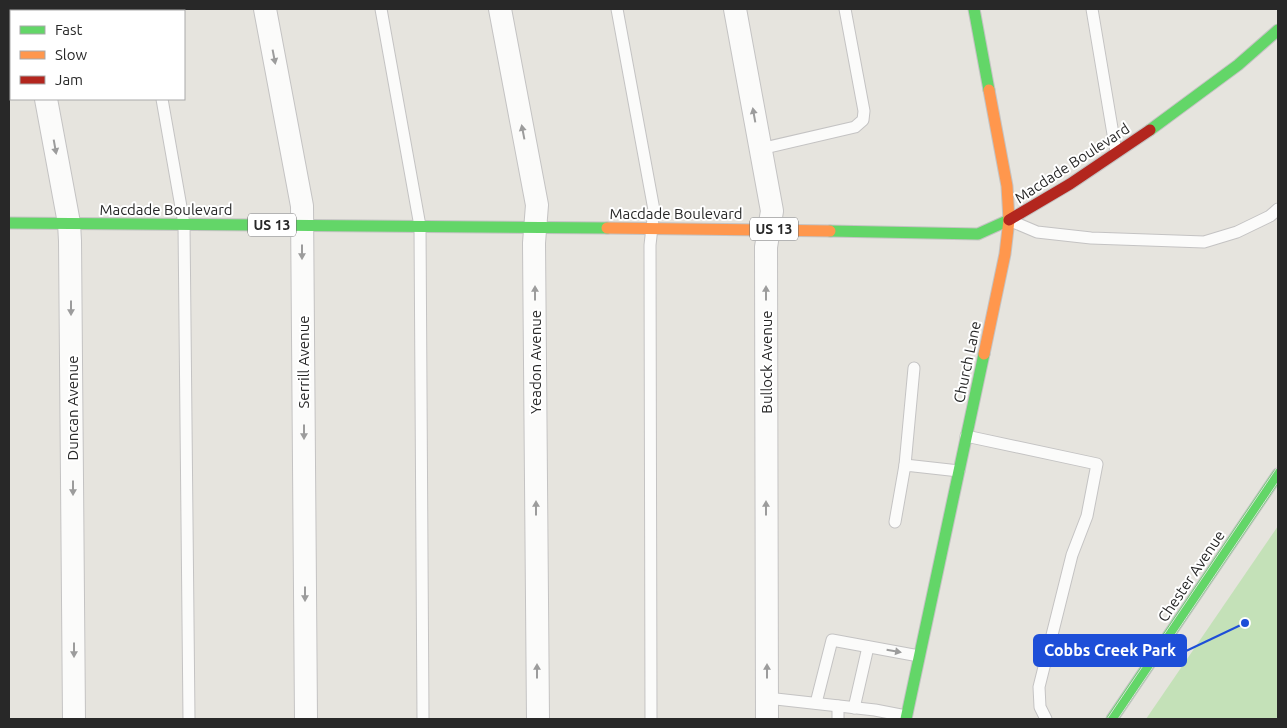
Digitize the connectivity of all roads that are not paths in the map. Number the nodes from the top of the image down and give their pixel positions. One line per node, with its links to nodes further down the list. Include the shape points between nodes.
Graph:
1 (265, 9): 19 (street, Serrill Avenue, one-way to 19, via 301,199)
2 (381, 9): 20 (lane)
3 (500, 9): 21 (street, Yeadon Avenue, one-way to 3, via 536,206)
4 (617, 9): 22 (lane, via 654,210)
5 (735, 9): 12 (street, Bullock Avenue, one-way to 5)
6 (845, 9): 12 (lane, via 863,120 855,127)
7 (974, 9): 15 (main road, Church Lane, via 1007,186)
8 (1092, 9): 13 (lane)
9 (1278, 30): 13 (main road, Macdade Boulevard, via 1205,90)
10 (46, 100): 17 (street, Duncan Avenue, one-way to 17)
11 (162, 100): 18 (lane)
12 (760, 148): 23 (street, Bullock Avenue, via 772,211)
13 (1116, 154): 15 (main road, Macdade Boulevard)
14 (1278, 209): 15 (lane, via 1238,232 1204,242 1091,238 1037,232)
15 (1010, 220): 23 (main road, Macdade Boulevard / US 13, via 978,234); 25 (main road, Church Lane)
16 (9, 223): 17 (main road, Macdade Boulevard / US 13)
17 (69, 223): 18 (main road, Macdade Boulevard / US 13); 37 (street, Duncan Avenue, one-way to 37)
18 (184, 224): 19 (main road, Macdade Boulevard / US 13); 38 (lane)
19 (302, 225): 20 (main road, Macdade Boulevard / US 13); 39 (street, Serrill Avenue, one-way to 39)
20 (420, 226): 21 (main road, Macdade Boulevard / US 13); 40 (lane)
21 (535, 227): 22 (main road, Macdade Boulevard / US 13); 41 (street, Yeadon Avenue, one-way to 21)
22 (652, 228): 23 (main road, Macdade Boulevard / US 13); 42 (lane)
23 (769, 229): 35 (street, Bullock Avenue, one-way to 23, via 766,247)
24 (914, 368): 26 (lane)
25 (966, 436): 27 (main road, Church Lane); 44 (lane, via 1097,464 1088,516 1072,555 1039,686 1040,707)
26 (905, 465): 27 (lane); 29 (lane)
27 (959, 471): 31 (main road, Church Lane)
28 (1278, 474): 45 (main road, Chester Avenue)
29 (895, 522)
30 (868, 647): 31 (lane, one-way to 31); 32 (lane, via 832,640); 34 (lane)
31 (919, 656): 36 (main road, Church Lane)
32 (816, 703): 33 (lane); 35 (lane)
33 (838, 706): 34 (lane); 43 (lane)
34 (854, 708): 36 (lane)
35 (767, 709)
36 (906, 718)
37 (74, 719)
38 (189, 719)
39 (306, 719)
40 (423, 719)
41 (538, 719)
42 (651, 719)
43 (838, 719)
44 (1046, 719)
45 (1112, 719)

